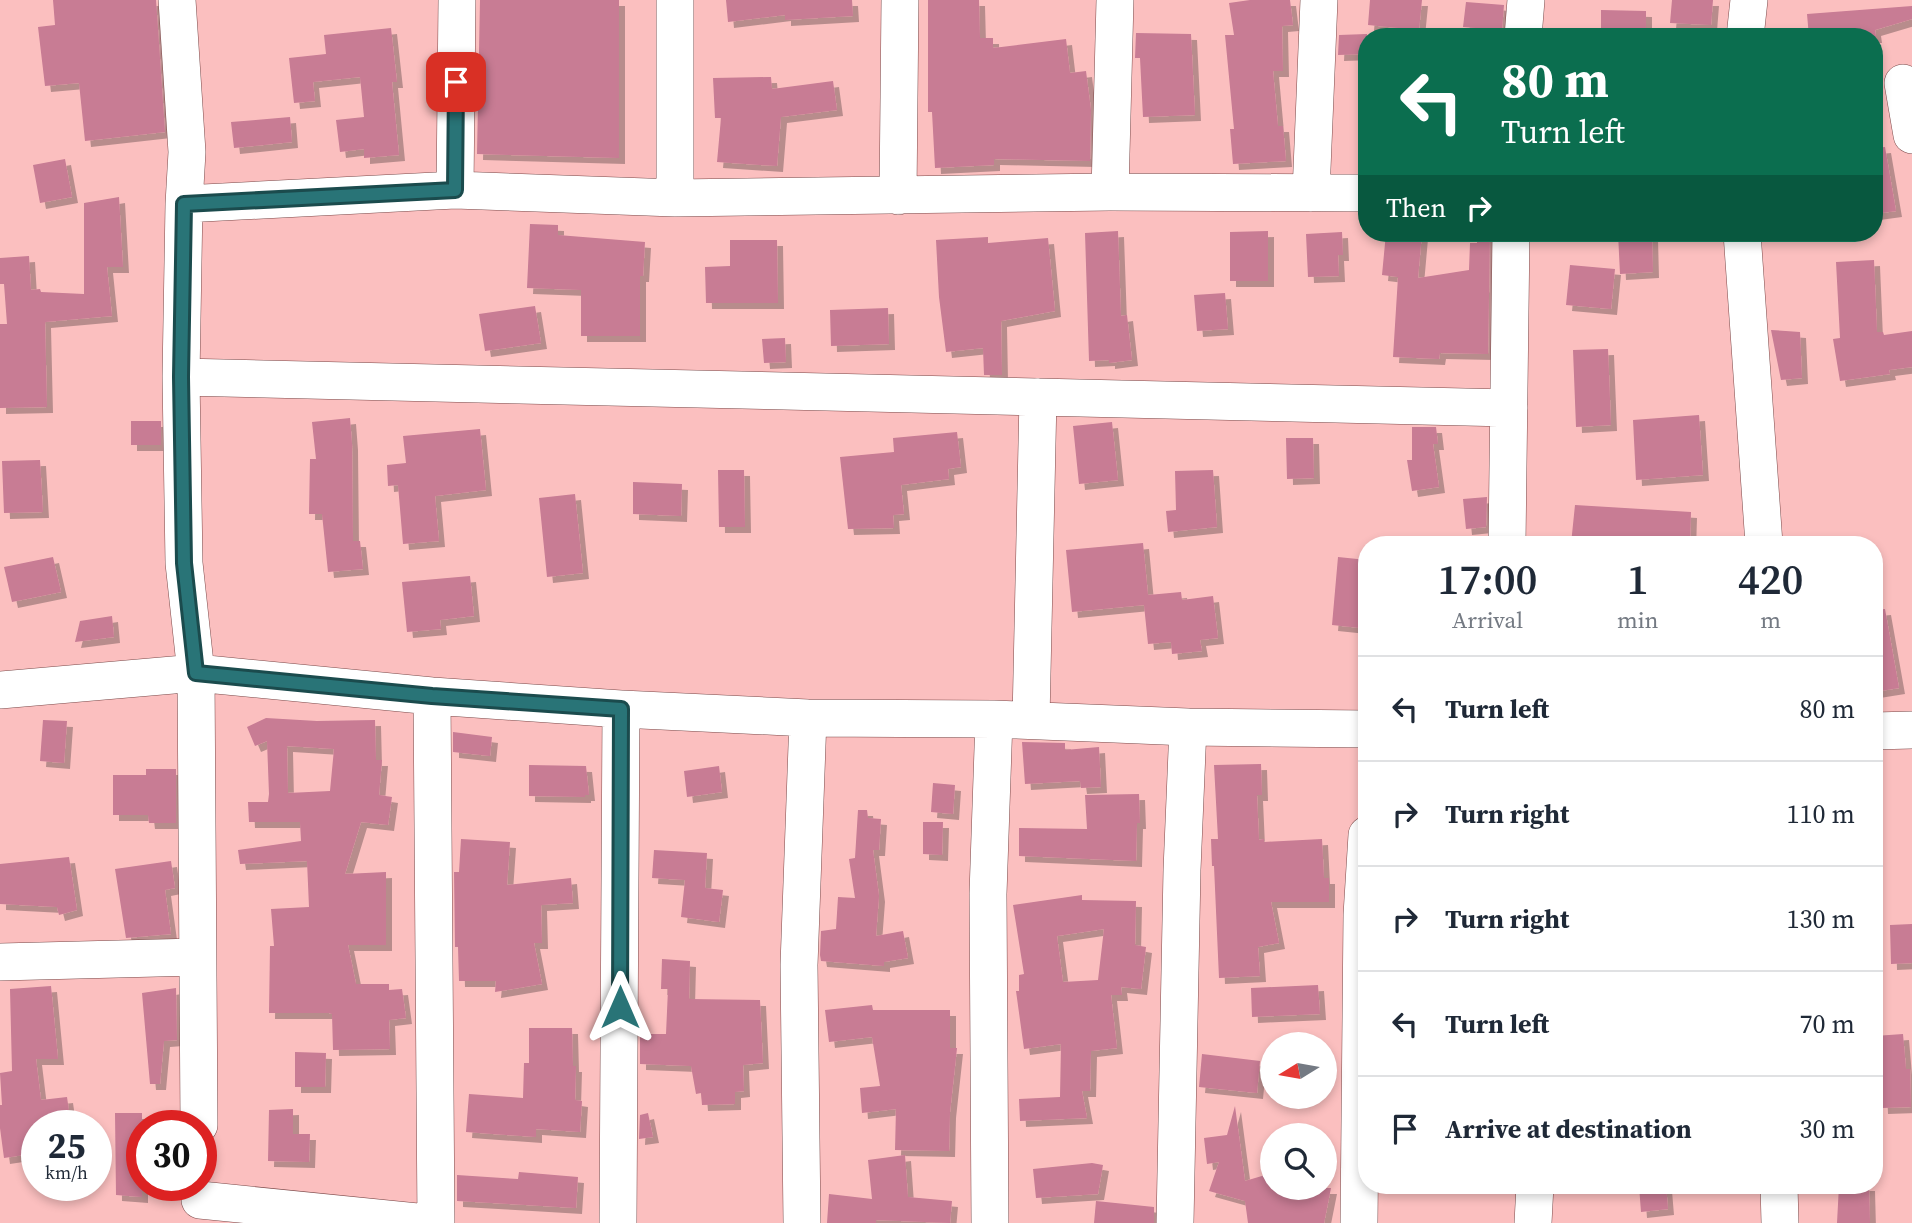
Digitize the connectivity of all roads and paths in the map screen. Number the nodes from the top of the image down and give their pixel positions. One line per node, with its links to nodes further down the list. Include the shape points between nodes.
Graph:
1 (177, 0): 19 (street, via 187,152)
2 (457, 0): 13 (street)
3 (675, 0): 18 (street)
4 (900, 0): 17 (street)
5 (1115, 0): 14 (street)
6 (1319, 0): 15 (street)
7 (1526, 0): 9 (street)
8 (1749, 0): 10 (street)
9 (1524, 28)
10 (1746, 28)
11 (1903, 83): 12 (street)
12 (1912, 135)
13 (455, 190): 18 (street); 19 (street)
14 (1110, 192): 15 (street); 17 (street)
15 (1311, 193): 16 (street)
16 (1358, 193)
17 (898, 196): 18 (street)
18 (675, 198)
19 (184, 204): 22 (street)
20 (1511, 242): 24 (street)
21 (1743, 242): 26 (street)
22 (181, 377): 23 (street); 27 (street, via 184,563)
23 (1038, 397): 24 (street); 33 (street)
24 (1509, 408): 25 (street)
25 (1507, 536)
26 (1763, 536)
27 (196, 673): 28 (street); 29 (street); 38 (street)
28 (0, 690)
29 (432, 696): 30 (street); 46 (street)
30 (621, 709): 31 (street); 47 (street)
31 (808, 718): 32 (street); 48 (street, via 799,965)
32 (994, 719): 33 (street); 49 (street, via 988,894)
33 (1031, 720): 34 (street)
34 (1188, 727): 35 (street); 50 (street)
35 (1358, 729)
36 (1883, 730): 37 (street)
37 (1912, 730)
38 (197, 957): 39 (street); 40 (street)
39 (0, 962)
40 (200, 1110)
41 (1359, 1194): 51 (street)
42 (1535, 1194): 52 (street)
43 (1779, 1194): 53 (street)
44 (200, 1203): 45 (street)
45 (427, 1223)
46 (436, 1223)
47 (618, 1223)
48 (802, 1223)
49 (990, 1223)
50 (1175, 1223)
51 (1359, 1223)
52 (1533, 1223)
53 (1780, 1223)

